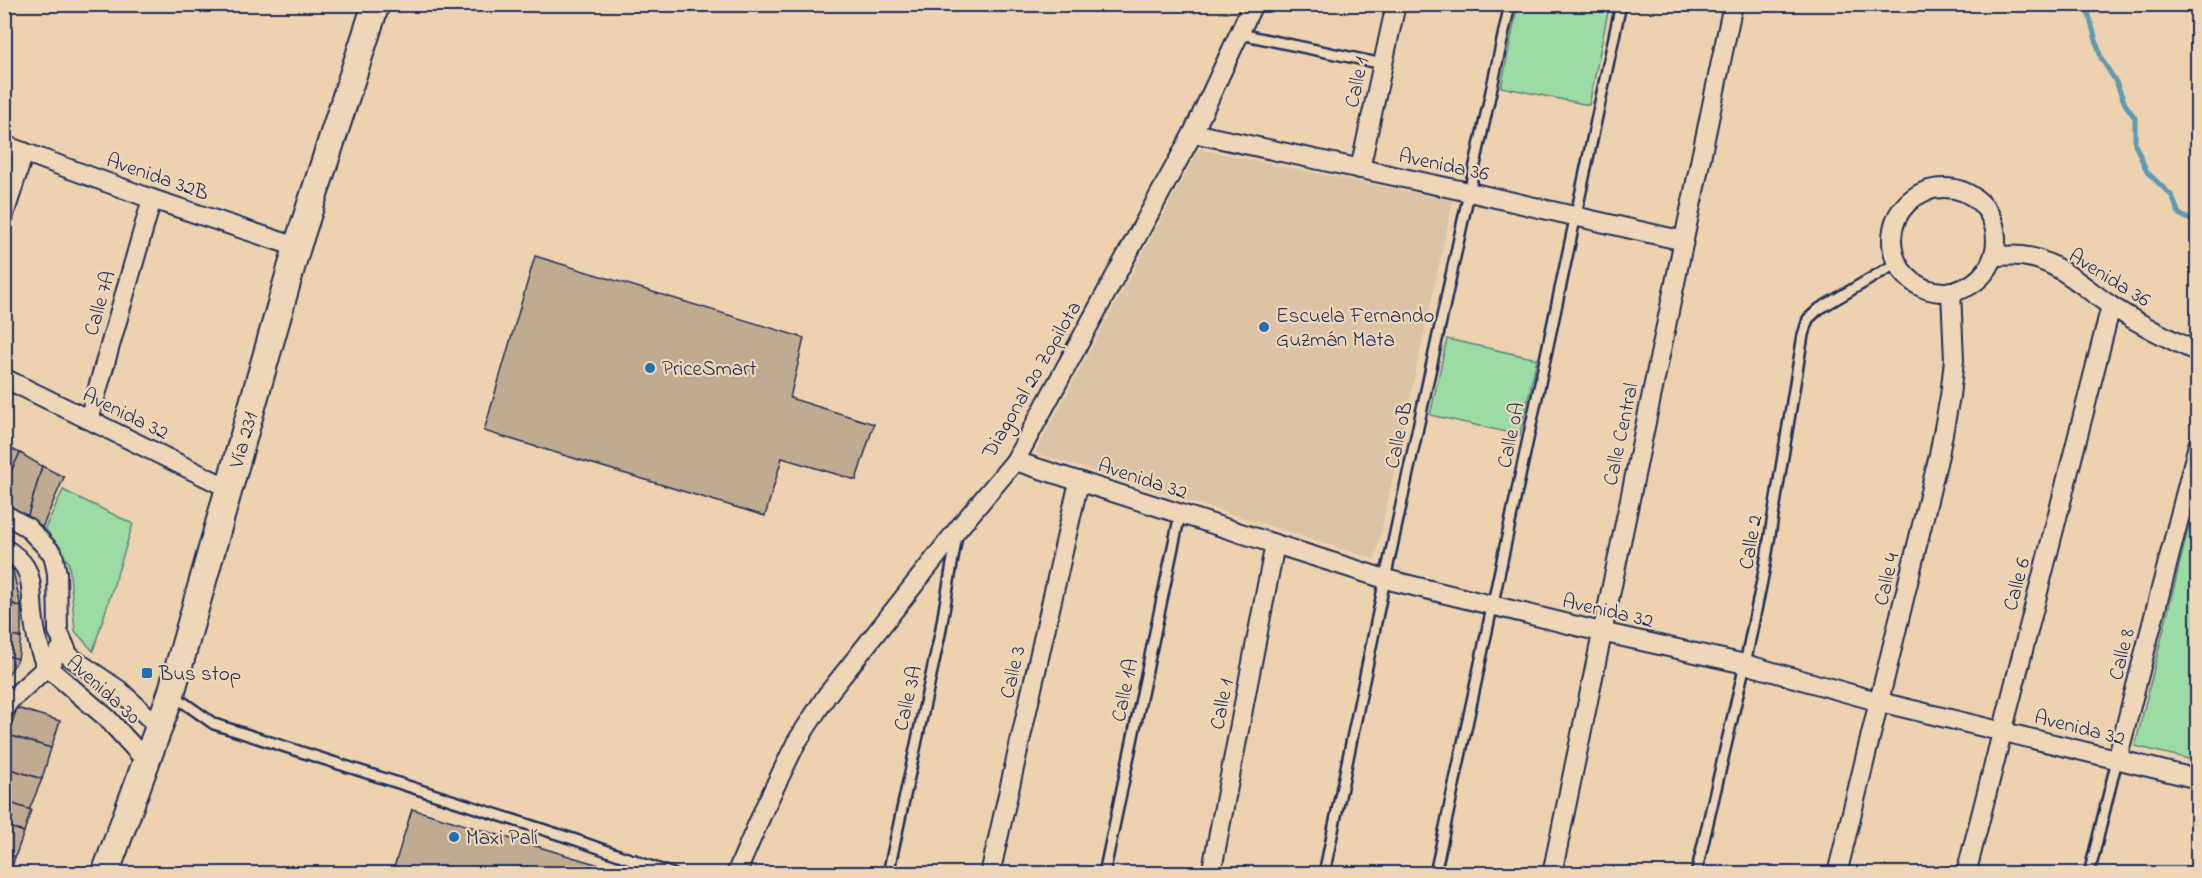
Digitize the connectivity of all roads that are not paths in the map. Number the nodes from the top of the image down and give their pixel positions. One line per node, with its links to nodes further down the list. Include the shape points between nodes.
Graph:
1 (376, 4): 18 (main road, Vía 231)
2 (1253, 4): 7 (street, Diagonal 20 Zopilota)
3 (1396, 4): 8 (street, Calle 1)
4 (1510, 4): 13 (lane, Calle 0B)
5 (1621, 4): 16 (lane, Calle 0A)
6 (1733, 4): 17 (street, Calle Central)
7 (1240, 33): 8 (lane); 9 (street, Diagonal 20 Zopilota)
8 (1383, 64): 12 (street, Calle 1)
9 (1193, 134): 12 (street, Avenida 36); 27 (street, Diagonal 20 Zopilota)
10 (4, 145): 11 (street, Avenida 32B)
11 (24, 152): 14 (street, Avenida 32B); 15 (street)
12 (1360, 169): 13 (street, Avenida 36)
13 (1469, 192): 16 (street, Avenida 36); 35 (lane, Calle 0B)
14 (152, 199): 18 (street, Avenida 32B); 25 (street, Calle 7A)
15 (4, 215)
16 (1575, 216): 17 (street, Avenida 36); 36 (lane, Calle 0A)
17 (1684, 241): 37 (street, Calle Central)
18 (297, 247): 29 (main road, Vía 231)
19 (1994, 256): 20 (street, via 1993,222 1985,208 1964,193 1940,188 1909,201 1899,214 1893,230); 21 (street, via 1984,273 1970,285); 22 (street, Avenida 36, via 2023,256 2045,263 2069,274)
20 (1897, 263): 21 (street, via 1919,286); 39 (lane, Calle 2, via 1808,319)
21 (1951, 291): 42 (street, Calle 4, via 1954,360 1950,396)
22 (2111, 306): 23 (street, Avenida 36); 45 (street, Calle 6)
23 (2198, 352)
24 (4, 378): 25 (street, Avenida 32)
25 (89, 419): 29 (street, Avenida 32)
26 (2198, 445): 46 (street, Calle 8)
27 (1015, 461): 28 (street, Avenida 32); 32 (street, Diagonal 20 Zopilota)
28 (1079, 481): 31 (street, Avenida 32); 55 (street, Calle 3)
29 (228, 488): 41 (main road, Vía 231)
30 (4, 514): 38 (street, Avenida 30, via 27,527 53,554 58,631)
31 (1180, 514): 33 (street, Avenida 32); 56 (lane, Calle 1A)
32 (958, 529): 53 (street, Diagonal 20 Zopilota, via 827,695 796,743); 54 (lane, Calle 3A, via 940,634)
33 (1275, 544): 35 (street, Avenida 32); 57 (street, Calle 1)
34 (4, 548): 40 (street, Avenida 30, via 26,568 41,657)
35 (1385, 579): 36 (street, Avenida 32); 58 (lane, Calle 0B)
36 (1492, 606): 37 (street, Avenida 32); 59 (lane, Calle 0A)
37 (1601, 632): 39 (street, Avenida 32); 60 (street, Calle Central)
38 (64, 645): 40 (street); 44 (street, Avenida 30, via 69,656 119,690)
39 (1745, 664): 42 (street, Avenida 32); 61 (lane, Calle 2)
40 (47, 667): 43 (street, via 9,701); 47 (street, Avenida 30, via 107,718)
41 (171, 694): 44 (main road, Vía 231); 49 (lane, via 214,724)
42 (1880, 702): 45 (street, Avenida 32); 62 (street, Calle 4)
43 (4, 711)
44 (159, 727): 47 (main road, Vía 231)
45 (2001, 731): 46 (street, Avenida 32); 63 (street, Calle 6)
46 (2117, 760): 48 (street, Avenida 32); 64 (lane, Calle 8)
47 (147, 762): 50 (main road, Vía 231)
48 (2198, 779)
49 (635, 861): 51 (lane); 52 (lane)
50 (105, 873)
51 (631, 873)
52 (673, 873)
53 (736, 873)
54 (888, 873)
55 (990, 873)
56 (1104, 873)
57 (1211, 873)
58 (1324, 873)
59 (1435, 873)
60 (1552, 873)
61 (1696, 873)
62 (1837, 873)
63 (1966, 873)
64 (2089, 873)

